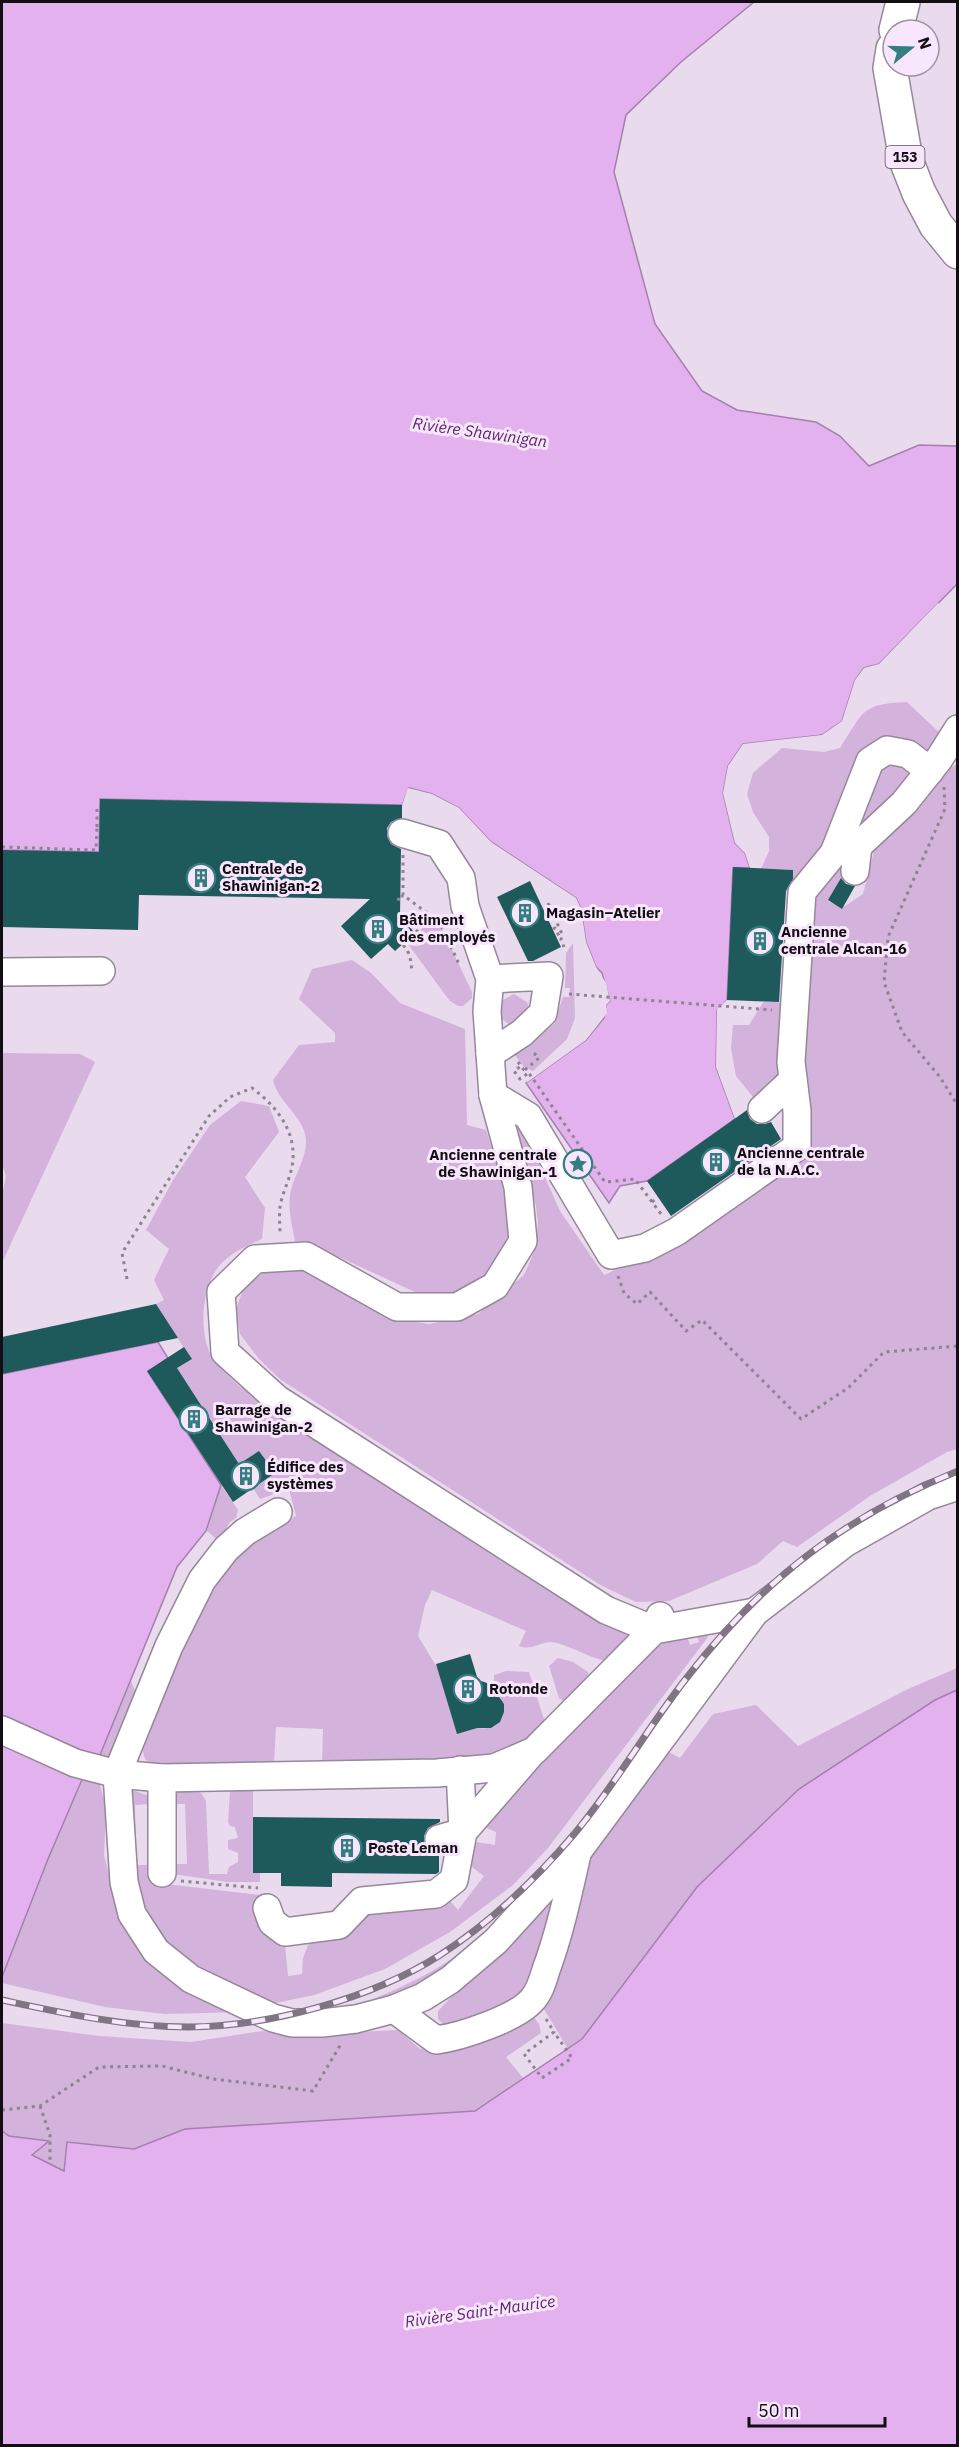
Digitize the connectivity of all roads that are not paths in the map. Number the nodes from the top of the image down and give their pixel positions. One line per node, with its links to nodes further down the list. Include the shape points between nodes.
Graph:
1 (903, 2): 2 (main road)
2 (899, 18)
3 (892, 78): 4 (main road, 153, via 906,160 936,225)
4 (957, 252)
5 (957, 729): 6 (street)
6 (930, 771): 8 (street); 8 (street, via 908,754 887,750 870,761)
7 (402, 833): 11 (street, via 439,844 461,878 465,906)
8 (851, 860): 13 (street, via 802,892)
9 (101, 971): 10 (street)
10 (2, 972)
11 (490, 979): 12 (street, via 487,1011); 12 (street, via 557,956 543,1013)
12 (503, 1056): 14 (street)
13 (793, 1080): 14 (street, via 797,1148 730,1189 676,1232 645,1248 611,1255 528,1116); 15 (street)
14 (493, 1095): 19 (street, via 518,1187 523,1241 495,1286 457,1307 397,1307 306,1256 255,1259 221,1292 225,1352 277,1399 606,1610)
15 (762, 1109)
16 (957, 1486): 18 (street, via 928,1496 845,1543)
17 (278, 1512): 23 (street, via 232,1543 202,1580 169,1646)
18 (755, 1612): 19 (street); 26 (street)
19 (654, 1630): 21 (street)
20 (2, 1730): 23 (street, via 75,1763)
21 (534, 1751): 22 (street, via 494,1768); 25 (street)
22 (460, 1770): 24 (street); 25 (street)
23 (117, 1774): 24 (street); 29 (street, via 124,1882 132,1914 156,1951 191,1978 273,2018 292,2023 356,2019)
24 (162, 1778): 27 (street)
25 (452, 1835): 28 (street, via 454,1880 436,1894 362,1901 339,1925 285,1932 272,1922)
26 (578, 1851): 29 (street, via 496,1941 450,1980); 29 (street, via 560,1933 540,1987 521,2010 461,2036 436,2040)
27 (162, 1874)
28 (267, 1908)
29 (394, 2009)

